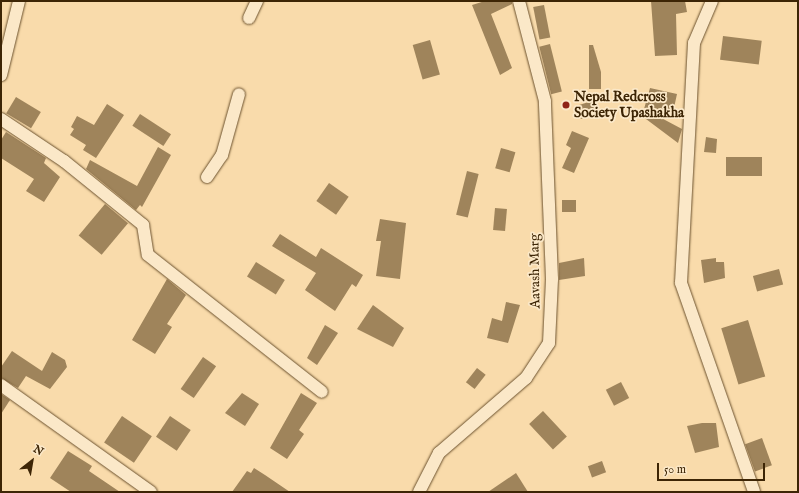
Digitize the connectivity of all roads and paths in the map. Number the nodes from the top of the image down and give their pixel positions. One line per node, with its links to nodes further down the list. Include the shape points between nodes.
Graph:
1 (19, 1): 6 (street)
2 (257, 1): 5 (street)
3 (519, 1): 13 (street, Aavash Marg, via 545,101 552,279 549,343 526,378 439,453)
4 (712, 1): 14 (street, via 694,43 681,283)
5 (250, 18)
6 (1, 75)
7 (239, 94): 9 (street, via 222,155)
8 (1, 119): 11 (street, via 64,161 143,226 148,255)
9 (206, 177)
10 (1, 385): 12 (street)
11 (322, 392)
12 (151, 492)
13 (419, 492)
14 (754, 492)

